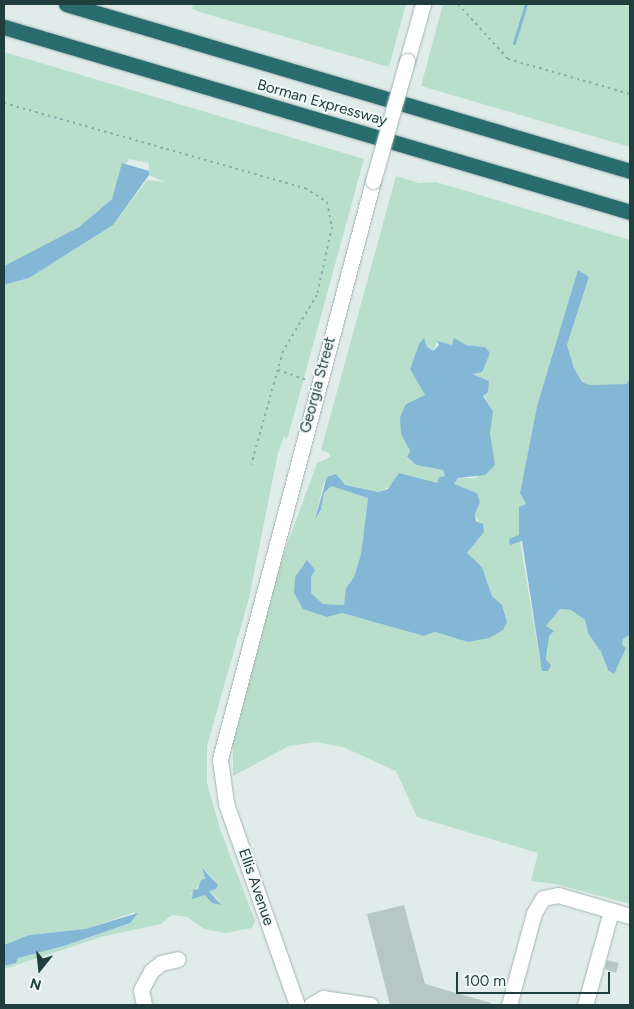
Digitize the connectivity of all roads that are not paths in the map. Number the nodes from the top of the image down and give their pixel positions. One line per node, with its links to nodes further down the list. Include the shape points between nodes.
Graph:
1 (66, 4): 4 (highway, Borman Expressway)
2 (423, 4): 6 (street, Georgia Street, bridge, via 226,728)
3 (4, 27): 5 (highway, Borman Expressway)
4 (630, 171)
5 (630, 212)
6 (219, 767): 11 (street, Ellis Avenue, via 226,803)
7 (611, 911): 8 (street); 14 (street, via 558,896 543,898 534,913); 15 (street)
8 (630, 916)
9 (178, 959): 10 (street, via 161,963 151,971 141,990)
10 (144, 1005)
11 (297, 1005)
12 (311, 1005): 13 (street, via 323,998)
13 (370, 1005)
14 (509, 1005)
15 (585, 1005)

